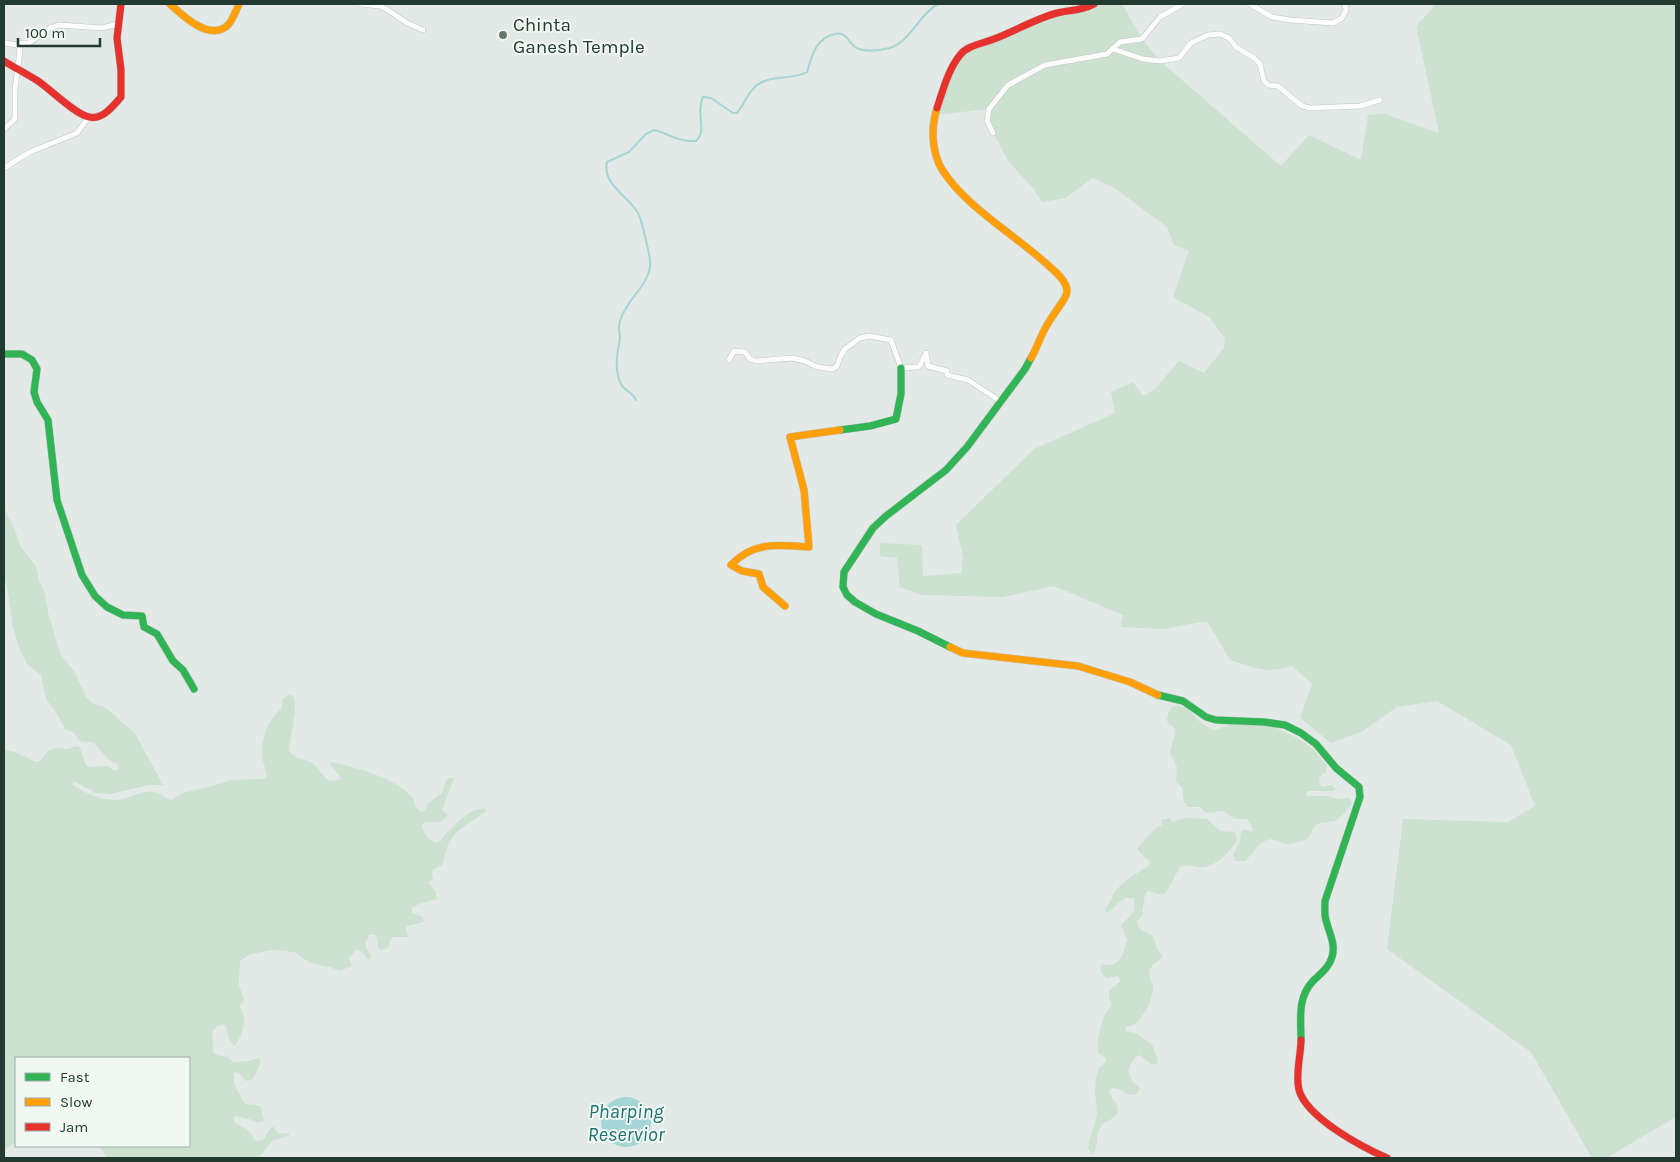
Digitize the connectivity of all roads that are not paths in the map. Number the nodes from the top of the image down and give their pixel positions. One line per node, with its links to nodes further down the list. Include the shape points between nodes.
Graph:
1 (120, 4): 9 (main road)
2 (170, 4): 3 (main road, via 190,22 216,30 230,22)
3 (239, 4)
4 (360, 4): 10 (street, via 386,9 407,24)
5 (1094, 4): 24 (main road, via 1083,10 1044,17 970,47 954,64 935,115 933,135 937,157 950,181 982,212 1055,271 1067,291 1025,369)
6 (1183, 4): 13 (street, via 1160,17 1142,39 1120,42)
7 (1250, 4): 8 (street, via 1272,17 1333,23 1342,18)
8 (1345, 4)
9 (118, 24): 12 (street, via 102,28 59,25 29,43); 17 (main road, via 121,97 109,111)
10 (424, 30)
11 (4, 43): 12 (street)
12 (18, 45): 15 (street)
13 (1113, 49): 16 (street, via 1142,59 1160,61 1180,58 1191,43 1208,35 1220,34 1260,64 1268,85 1278,86 1302,106 1360,106); 19 (street, via 1107,54 1045,65 1008,85 988,109 987,120)
14 (4, 61): 15 (main road)
15 (17, 68): 17 (main road); 18 (street, via 15,119)
16 (1380, 100)
17 (89, 117): 20 (street, via 77,133 30,152)
18 (4, 129)
19 (993, 133)
20 (4, 168)
21 (4, 354): 26 (main road, via 22,354 32,360 37,369 34,392 48,420 57,500 83,578 108,608 122,614 142,616 144,626 156,634)
22 (729, 360): 23 (street, via 734,352 745,352 756,361 792,358 833,369 845,349 860,338 869,336 891,340)
23 (901, 368): 24 (street, via 919,367 926,353 928,366 946,371 951,377 968,380); 25 (main road, via 900,411 896,419 874,427 811,431 790,437 804,490 809,546 754,548 738,555 731,565 759,574 763,587)
24 (1000, 401): 27 (main road, via 946,470 873,528 844,572 843,590 876,616 919,631 964,653 1078,666 1184,702 1216,720 1285,725 1316,744 1336,768 1359,787 1360,798 1325,901 1324,915 1334,947 1332,958 1305,992 1301,1005 1297,1078 1299,1092 1315,1114)
25 (785, 606)
26 (194, 688)
27 (1387, 1158)

